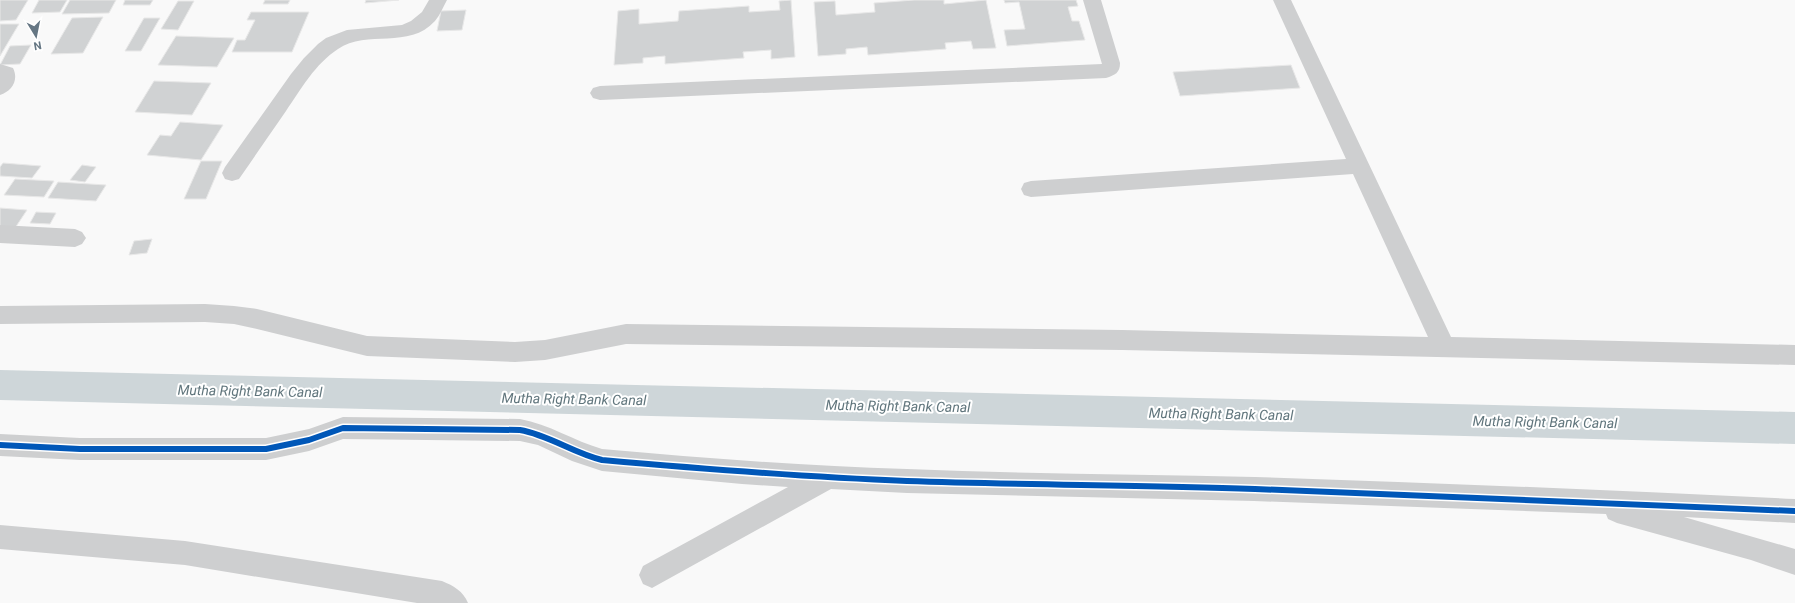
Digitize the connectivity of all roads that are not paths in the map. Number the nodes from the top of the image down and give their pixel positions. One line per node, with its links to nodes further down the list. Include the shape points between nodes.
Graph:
1 (438, 0): 8 (street, via 428,19 411,30 353,36 333,43 302,74)
2 (1092, 0): 6 (street, via 1111,63 1111,68 1106,71)
3 (1282, 0): 7 (street)
4 (0, 71): 5 (street, via 6,73 6,81)
5 (0, 88)
6 (600, 93)
7 (1360, 166): 9 (street); 13 (street)
8 (232, 173)
9 (1031, 189)
10 (0, 234): 11 (street)
11 (75, 238)
12 (0, 315): 13 (street, via 212,314 257,319 367,346 515,352 545,350 626,334)
13 (1444, 347): 14 (street)
14 (1795, 355)
15 (0, 444): 16 (street, via 80,449 266,449 310,440 343,428 520,430 542,435 585,457 602,460 742,473)
16 (829, 477): 17 (street); 21 (street)
17 (1581, 501): 18 (street); 20 (street)
18 (1795, 510)
19 (0, 537): 22 (street, via 185,553 442,594)
20 (1795, 562)
21 (652, 575)
22 (455, 603)

